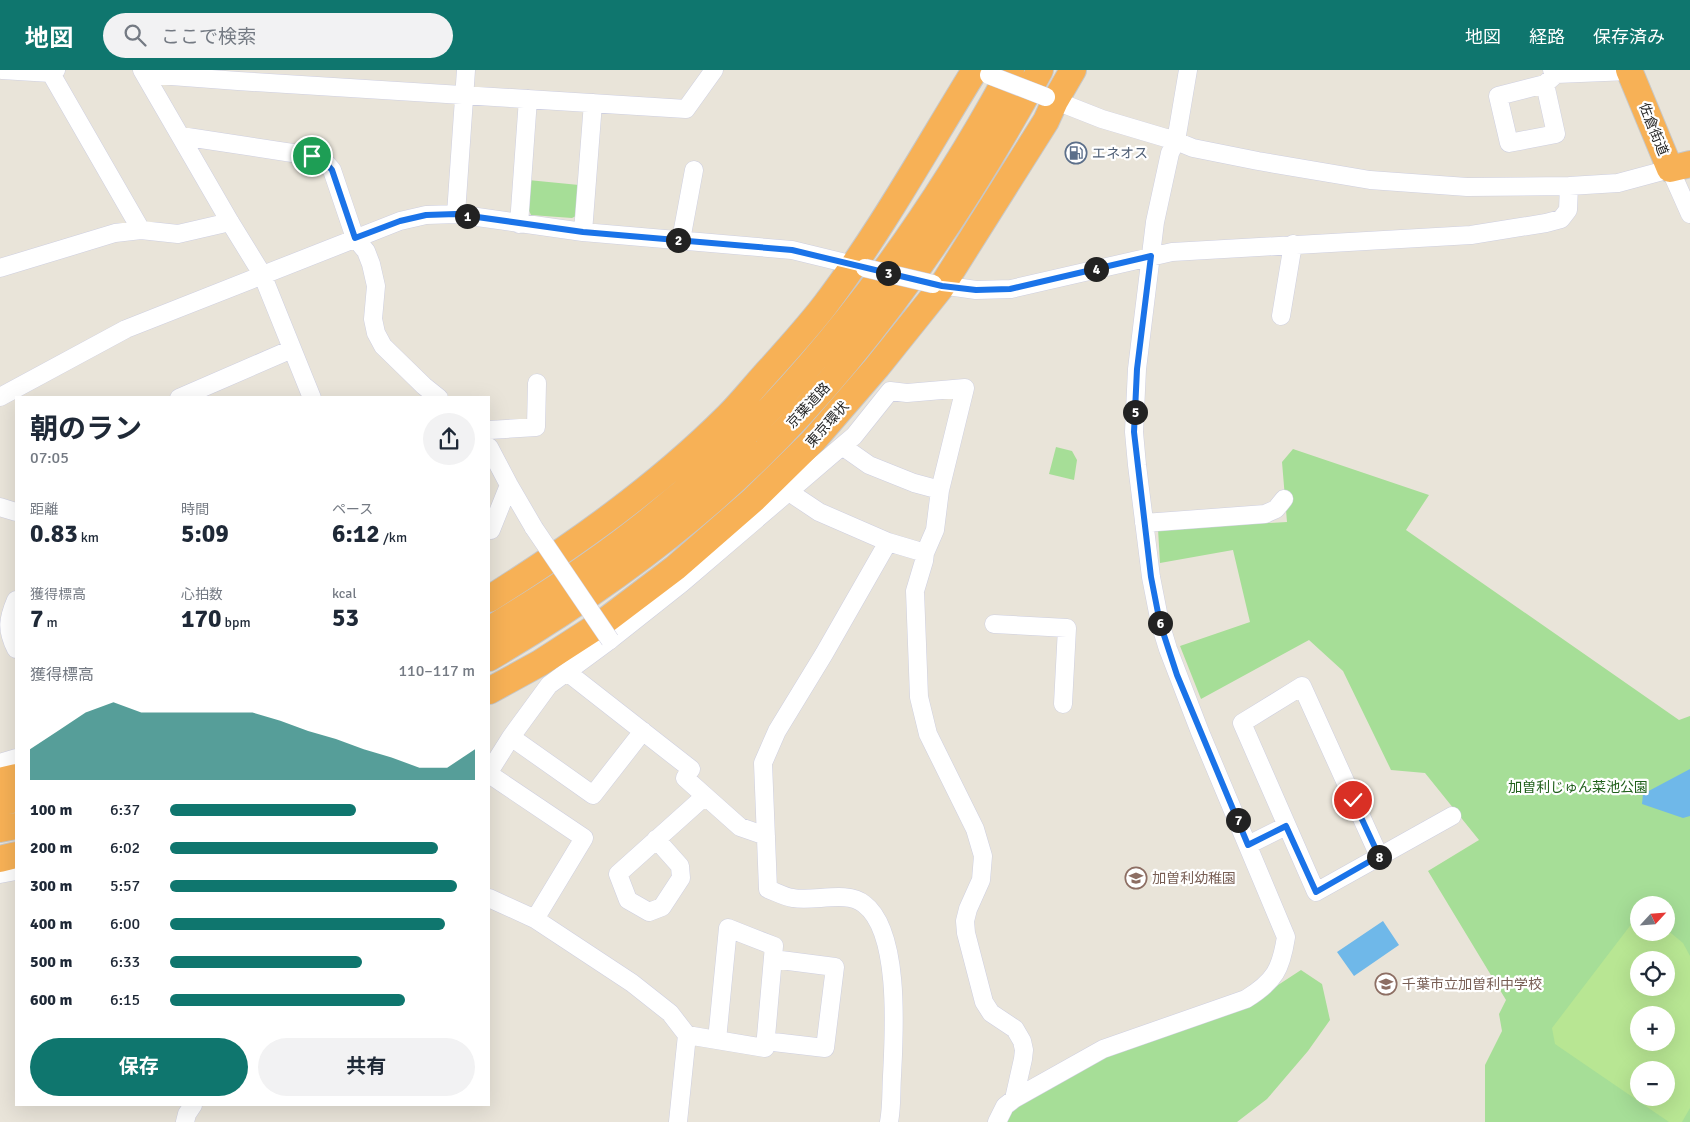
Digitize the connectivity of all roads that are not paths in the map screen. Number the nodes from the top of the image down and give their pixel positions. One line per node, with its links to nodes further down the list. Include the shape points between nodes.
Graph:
1 (2, 70): 8 (street)
2 (318, 70): 14 (street)
3 (466, 70): 15 (street)
4 (714, 70): 18 (street, via 686,109)
5 (1040, 70): 64 (highway, 京葉道路, via 939,240 862,344 804,410 755,461 662,542 603,587)
6 (1073, 70): 17 (highway, 東京環状)
7 (1188, 70): 20 (street)
8 (52, 71): 28 (street)
9 (985, 71): 17 (street, bridge); 34 (highway, via 901,192); 61 (highway, 京葉道路, via 969,144 898,250 830,340 785,392 710,467 638,529 585,568)
10 (1629, 71): 13 (street); 21 (highway, 佐倉街道)
11 (144, 72): 12 (street); 19 (street)
12 (234, 76): 14 (street)
13 (1551, 76)
14 (328, 87): 15 (street)
15 (465, 95): 16 (street); 24 (street)
16 (528, 99): 18 (street); 27 (street)
17 (1051, 99): 20 (street, via 1102,119); 37 (highway, 東京環状, via 1046,121)
18 (593, 103): 29 (street)
19 (181, 136): 26 (street); 30 (street, via 312,156 325,162 332,170)
20 (1176, 141): 23 (street, via 1193,148 1258,162 1370,180 1468,187); 33 (street, via 1170,153)
21 (1680, 167): 23 (street, via 1618,182); 25 (street)
22 (694, 170): 31 (street)
23 (1569, 186): 32 (street, via 1568,210 1561,219 1546,223 1471,235)
24 (456, 214): 27 (street); 30 (street, via 426,215 400,221)
25 (1690, 214)
26 (230, 222): 28 (street, via 178,234); 36 (street)
27 (519, 224): 29 (street)
28 (140, 230): 35 (street, via 115,233)
29 (583, 232): 31 (street)
30 (355, 238): 36 (street); 43 (street, via 371,264 376,286 373,319 382,346)
31 (681, 240): 34 (street, via 792,250)
32 (1293, 244): 33 (street); 38 (street)
33 (1151, 256): 37 (street, via 1010,289 976,290); 54 (street, via 1137,369 1134,432)
34 (859, 266): 37 (street, bridge); 58 (highway, via 728,416 684,456 588,532)
35 (0, 268)
36 (262, 274): 39 (street); 44 (street, via 126,330)
37 (937, 285): 66 (highway, 東京環状, via 877,367 813,441 753,500 675,568 605,621)
38 (1281, 316)
39 (292, 349): 41 (street); 42 (street)
40 (537, 382): 45 (street, via 536,427)
41 (184, 396)
42 (311, 396)
43 (436, 396)
44 (0, 397)
45 (490, 430)
46 (842, 446): 49 (street, via 869,465); 49 (street, via 890,392 965,388); 50 (street)
47 (490, 449): 48 (street)
48 (509, 486): 55 (street); 62 (street, bridge)
49 (940, 490): 57 (street, via 935,530)
50 (789, 492): 56 (street, via 819,512); 62 (street)
51 (1284, 499): 54 (street, via 1276,509 1265,514)
52 (0, 507): 53 (street)
53 (15, 512)
54 (1144, 523): 85 (street, via 1151,577 1168,649)
55 (490, 530)
56 (888, 542): 57 (street); 83 (street, via 777,731 762,763)
57 (925, 553): 97 (street, via 915,591 918,697 928,734 975,829 983,856 981,880 967,915 966,933 984,1002 991,1013 1015,1029 1022,1041 1023,1059)
58 (490, 599)
59 (15, 602): 63 (street, via 8,624)
60 (994, 624): 67 (street, via 1067,628)
61 (490, 629)
62 (610, 640): 65 (street)
63 (15, 646)
64 (490, 657)
65 (566, 672): 68 (street); 69 (street, via 549,685)
66 (490, 690)
67 (1063, 704)
68 (643, 731): 69 (street, via 593,795); 76 (street, via 691,769 685,778)
69 (511, 738): 72 (street)
70 (15, 758): 71 (street)
71 (0, 763)
72 (490, 771)
73 (490, 774): 92 (street, via 584,838)
74 (15, 777): 75 (highway)
75 (0, 781)
76 (705, 796): 83 (street, via 740,827); 84 (street)
77 (15, 799): 78 (highway)
78 (0, 803)
79 (1452, 816): 87 (street)
80 (15, 826): 82 (highway)
81 (1286, 826): 85 (street); 87 (street, via 1316,892); 87 (street, via 1242,723 1302,686)
82 (0, 829)
83 (766, 836): 101 (street, via 768,889 793,898 851,898 865,904 878,920 888,949 891,972 894,1030)
84 (656, 840)
85 (1248, 845): 97 (street, via 1286,937 1283,957 1274,976 1246,999 1103,1049)
86 (15, 855): 88 (highway)
87 (1379, 856)
88 (0, 859)
89 (15, 871): 90 (street)
90 (0, 874)
91 (490, 898): 92 (street)
92 (534, 919): 94 (street, via 632,984 670,1013)
93 (773, 959): 95 (street, via 774,946 728,928); 96 (street); 96 (street, via 835,967 825,1048)
94 (687, 1035): 95 (street); 100 (street)
95 (717, 1040): 96 (street, via 764,1048)
96 (765, 1041)
97 (1014, 1099): 102 (street, via 1005,1106)
98 (192, 1106): 99 (street)
99 (185, 1122)
100 (678, 1122)
101 (889, 1122)
102 (997, 1122)

